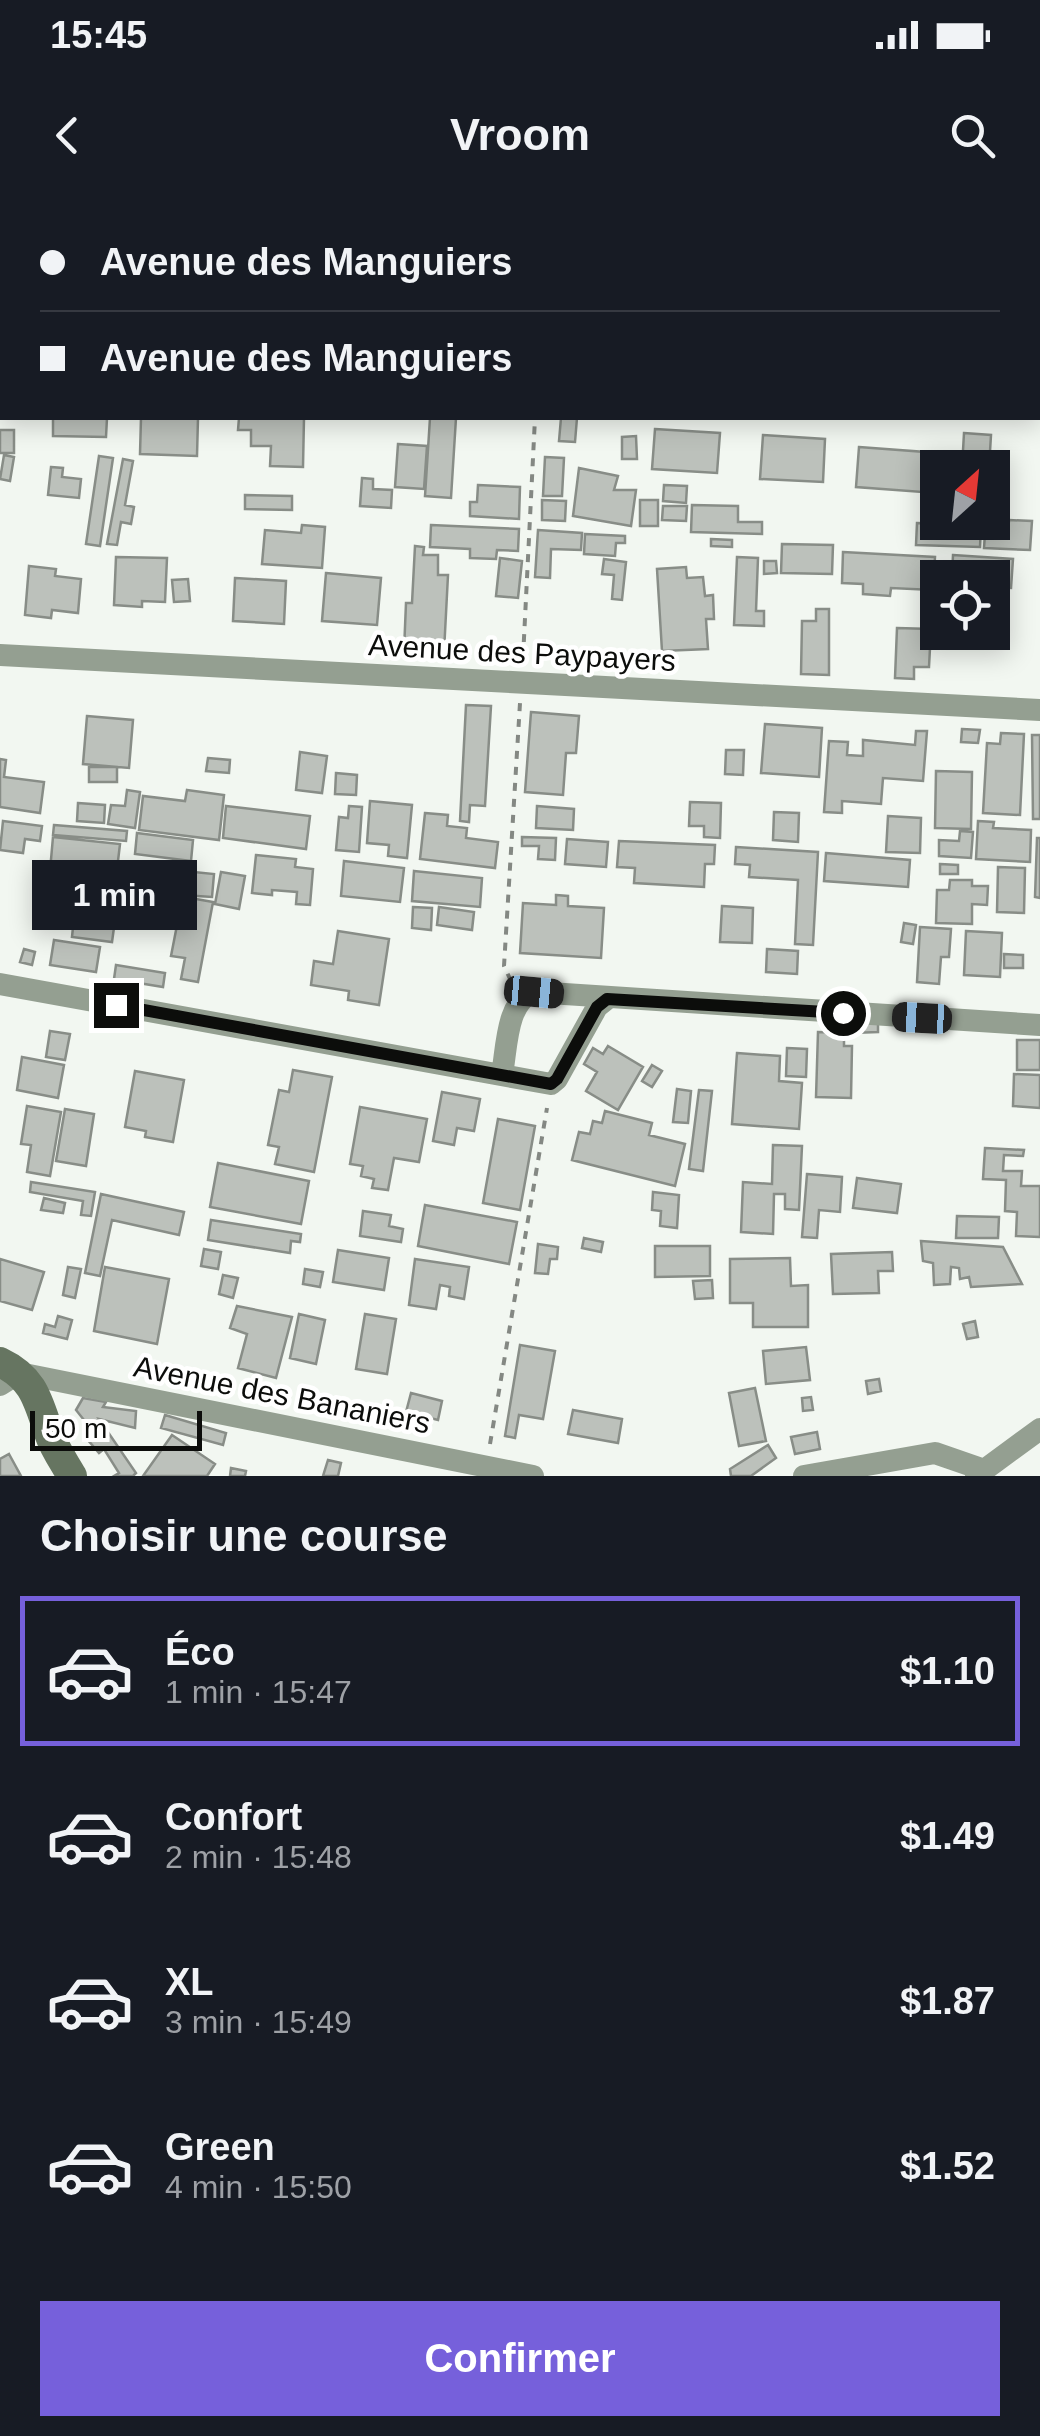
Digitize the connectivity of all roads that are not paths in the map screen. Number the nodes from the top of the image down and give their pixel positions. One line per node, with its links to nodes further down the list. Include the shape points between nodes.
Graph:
1 (0, 655): 2 (street, Avenue des Paypayers)
2 (1040, 710)
3 (0, 984): 6 (street)
4 (607, 999): 5 (street); 6 (street, via 551,1084); 6 (street, via 534,992 521,998)
5 (1040, 1024)
6 (502, 1074)
7 (6, 1374): 10 (street, via 40,1399 50,1437); 11 (street, Avenue des Bananiers)
8 (1040, 1429): 9 (street)
9 (980, 1473): 12 (street, via 935,1453)
10 (72, 1476)
11 (533, 1476)
12 (804, 1476)

